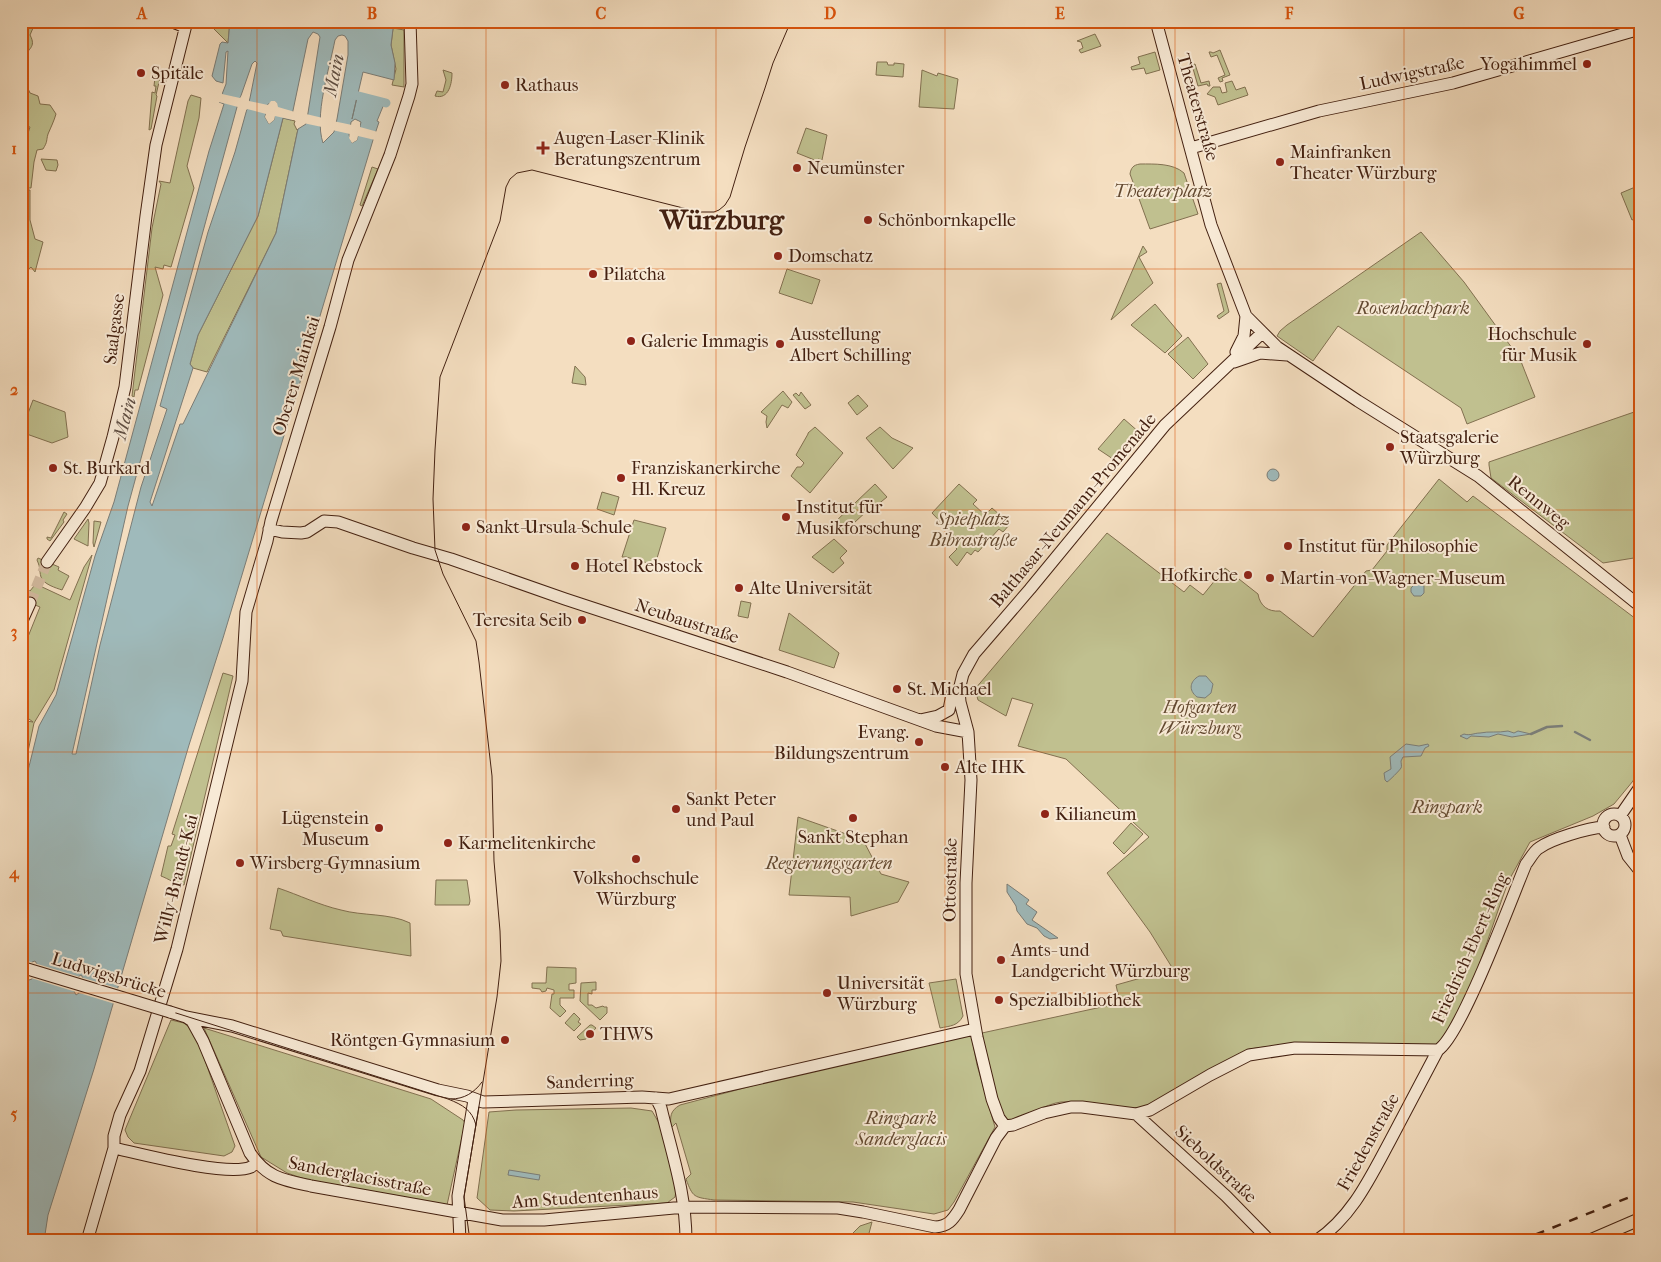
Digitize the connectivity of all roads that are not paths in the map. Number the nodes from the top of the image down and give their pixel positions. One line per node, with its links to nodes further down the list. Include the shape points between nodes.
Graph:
1 (170, 21): 4 (street)
2 (410, 21): 11 (street, Oberer Mainkai, via 410,96 348,260)
3 (1156, 21): 6 (street, Theaterstraße)
4 (186, 24): 12 (street, Saalgasse, via 156,145 126,378 113,437 100,483)
5 (1640, 29): 6 (street, Ludwigstraße, via 1453,83 1319,111)
6 (1191, 148): 7 (street, Theaterstraße, via 1211,224)
7 (1246, 316): 8 (street, Theaterstraße); 10 (street, via 1244,336)
8 (1262, 333): 9 (street, Rennweg); 10 (street, Balthasar-Neumann-Promenade)
9 (1291, 356): 10 (street, Balthasar-Neumann-Promenade, via 1260,353); 14 (street, Rennweg, via 1478,476)
10 (1229, 363): 17 (street, Balthasar-Neumann-Promenade, via 1165,425 974,654)
11 (269, 529): 15 (street, Oberer Mainkai); 20 (street, Neubaustraße, via 301,533 324,521 338,522 787,672)
12 (47, 562)
13 (30, 603): 16 (street)
14 (1640, 606)
15 (246, 612): 37 (street, Willy-Brandt-Kai, via 242,681 216,790 171,972 140,1071 120,1115)
16 (21, 623)
17 (959, 690): 18 (street, Balthasar-Neumann-Promenade, via 952,694); 19 (street, Ottostraße)
18 (950, 708): 19 (street, via 959,710); 20 (street, via 938,716)
19 (963, 715): 21 (street, Ottostraße)
20 (919, 720): 21 (street, Neubaustraße)
21 (968, 732): 31 (street, Ottostraße, via 971,780 966,974)
22 (1640, 787): 23 (street, Friedrich-Ebert-Ring)
23 (1620, 816): 24 (street, Friedrich-Ebert-Ring, via 1609,816); 25 (street, via 1625,826)
24 (1604, 827): 25 (street, via 1609,835); 32 (street, Friedrich-Ebert-Ring, via 1552,841 1537,849 1526,864 1460,1019)
25 (1620, 835): 26 (street, via 1628,856)
26 (1640, 871)
27 (21, 966): 28 (street, Ludwigsbrücke, bridge)
28 (186, 1017): 29 (street, Sanderring); 30 (street)
29 (210, 1021): 30 (street); 34 (street, Sanderring)
30 (196, 1027): 38 (street, via 250,1153)
31 (976, 1029): 33 (street, Sanderring, via 671,1098); 36 (street, Ottostraße, via 992,1099)
32 (1438, 1050): 35 (street, Friedrich-Ebert-Ring, via 1295,1048 1249,1055 1150,1110); 48 (street, Friedenstraße, via 1356,1202 1328,1233)
33 (656, 1098): 34 (street, Sanderring); 39 (street)
34 (474, 1100): 40 (street)
35 (1136, 1114): 36 (street, Friedrich-Ebert-Ring, via 1071,1107); 47 (street, Sieboldstraße)
36 (1005, 1126): 39 (street, via 959,1210 945,1226 935,1227 838,1208)
37 (114, 1148): 38 (street, via 230,1169 251,1167); 44 (street, Willy-Brandt-Kai)
38 (257, 1162): 40 (street, Sanderglacisstraße, via 281,1180)
39 (685, 1207): 40 (street, Am Studentenhaus, via 524,1221); 46 (street)
40 (458, 1213): 45 (street)
41 (1640, 1219): 49 (main road)
42 (1640, 1227): 43 (main road)
43 (1610, 1240)
44 (87, 1241)
45 (460, 1241)
46 (686, 1241)
47 (1270, 1241)
48 (1316, 1241)
49 (1589, 1241)

